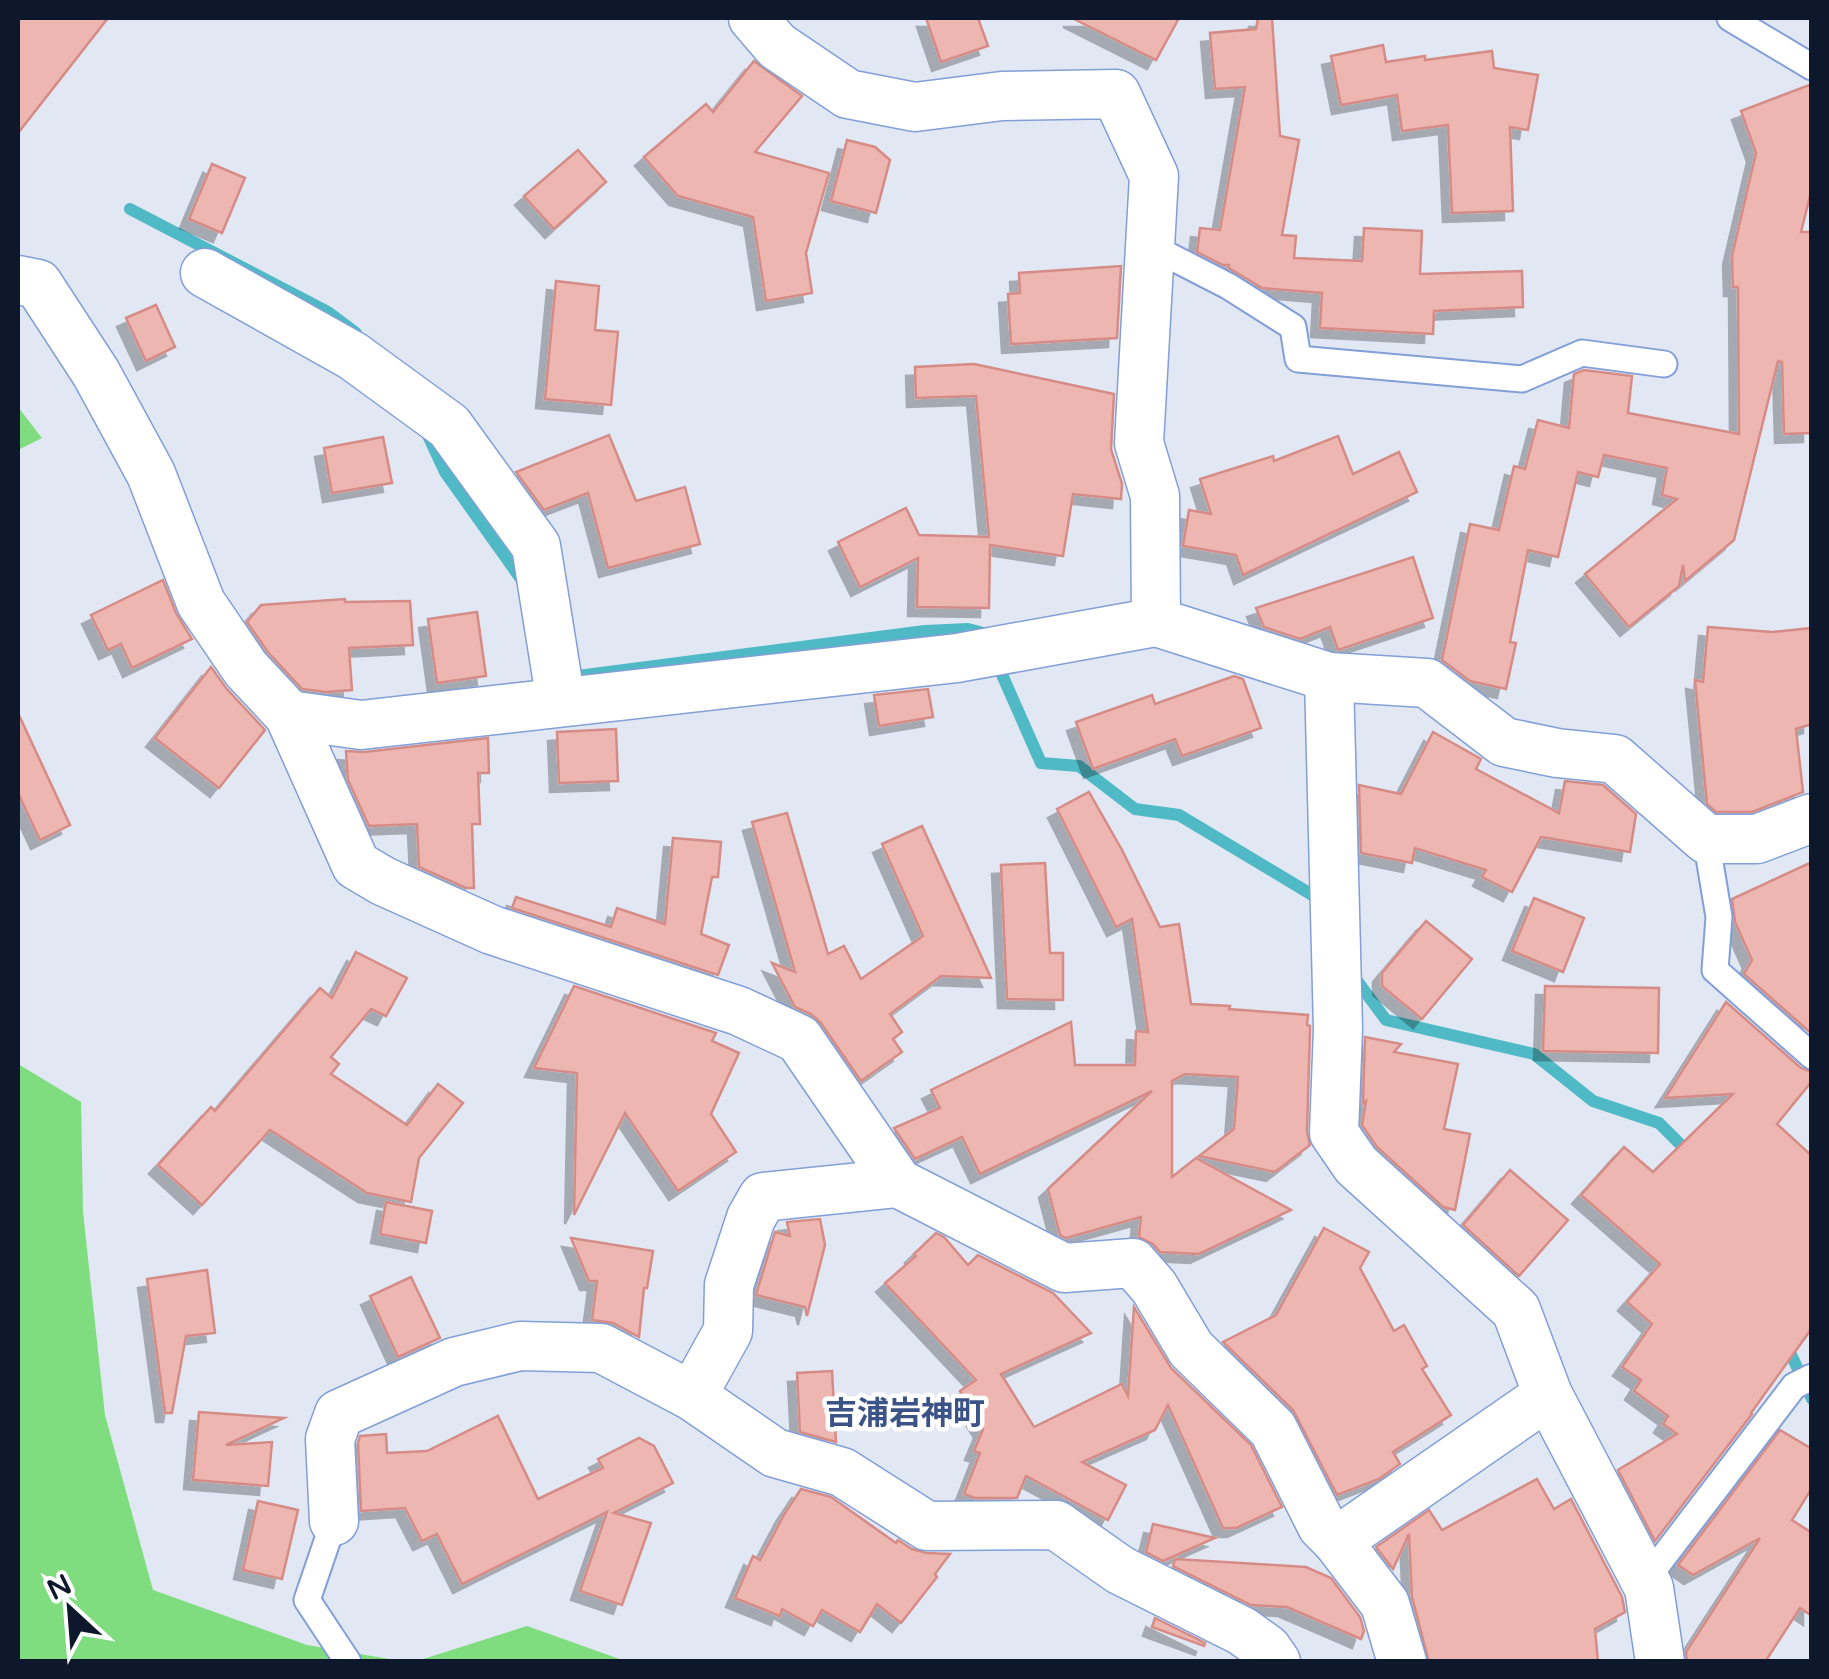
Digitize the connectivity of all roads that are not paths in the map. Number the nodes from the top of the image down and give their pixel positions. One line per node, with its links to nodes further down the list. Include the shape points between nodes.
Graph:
1 (753, 18): 4 (street, via 777,46 848,94 916,107 1002,96 1116,94 1154,176)
2 (1730, 18): 3 (lane)
3 (1812, 67)
4 (1150, 246): 7 (lane, via 1292,327 1298,359 1522,379 1582,353); 8 (street, via 1139,443 1155,496)
5 (205, 273): 10 (street, via 352,356 449,426 536,546)
6 (18, 280): 11 (street, via 38,284 96,373 151,474 201,603 246,669)
7 (1664, 364)
8 (1156, 622): 9 (street); 10 (street, via 957,658)
9 (1329, 677): 13 (street, via 1427,683 1504,742 1616,759); 17 (street, via 1338,1029 1334,1132 1356,1164 1516,1310)
10 (561, 702): 11 (street, via 361,725)
11 (289, 715): 15 (street, via 356,865 492,930 740,1011 798,1039)
12 (1812, 818): 13 (street, via 1757,838)
13 (1706, 839): 14 (lane, via 1719,918 1715,970)
14 (1812, 1056)
15 (898, 1182): 18 (street, via 763,1197 729,1285 728,1330); 20 (street, via 1064,1268 1132,1263 1191,1350 1273,1429 1322,1526)
16 (1812, 1377): 21 (lane, via 1794,1386)
17 (1548, 1395): 20 (street); 21 (street)
18 (692, 1396): 19 (street, via 601,1348 520,1346 454,1362 339,1414 330,1439); 23 (street, via 774,1453 842,1472 926,1526 1056,1524 1120,1570 1242,1631)
19 (334, 1521): 22 (lane, via 307,1600)
20 (1337, 1541): 24 (street, via 1385,1604)
21 (1645, 1581): 25 (street)
22 (348, 1662)
23 (1276, 1662)
24 (1402, 1662)
25 (1660, 1662)

